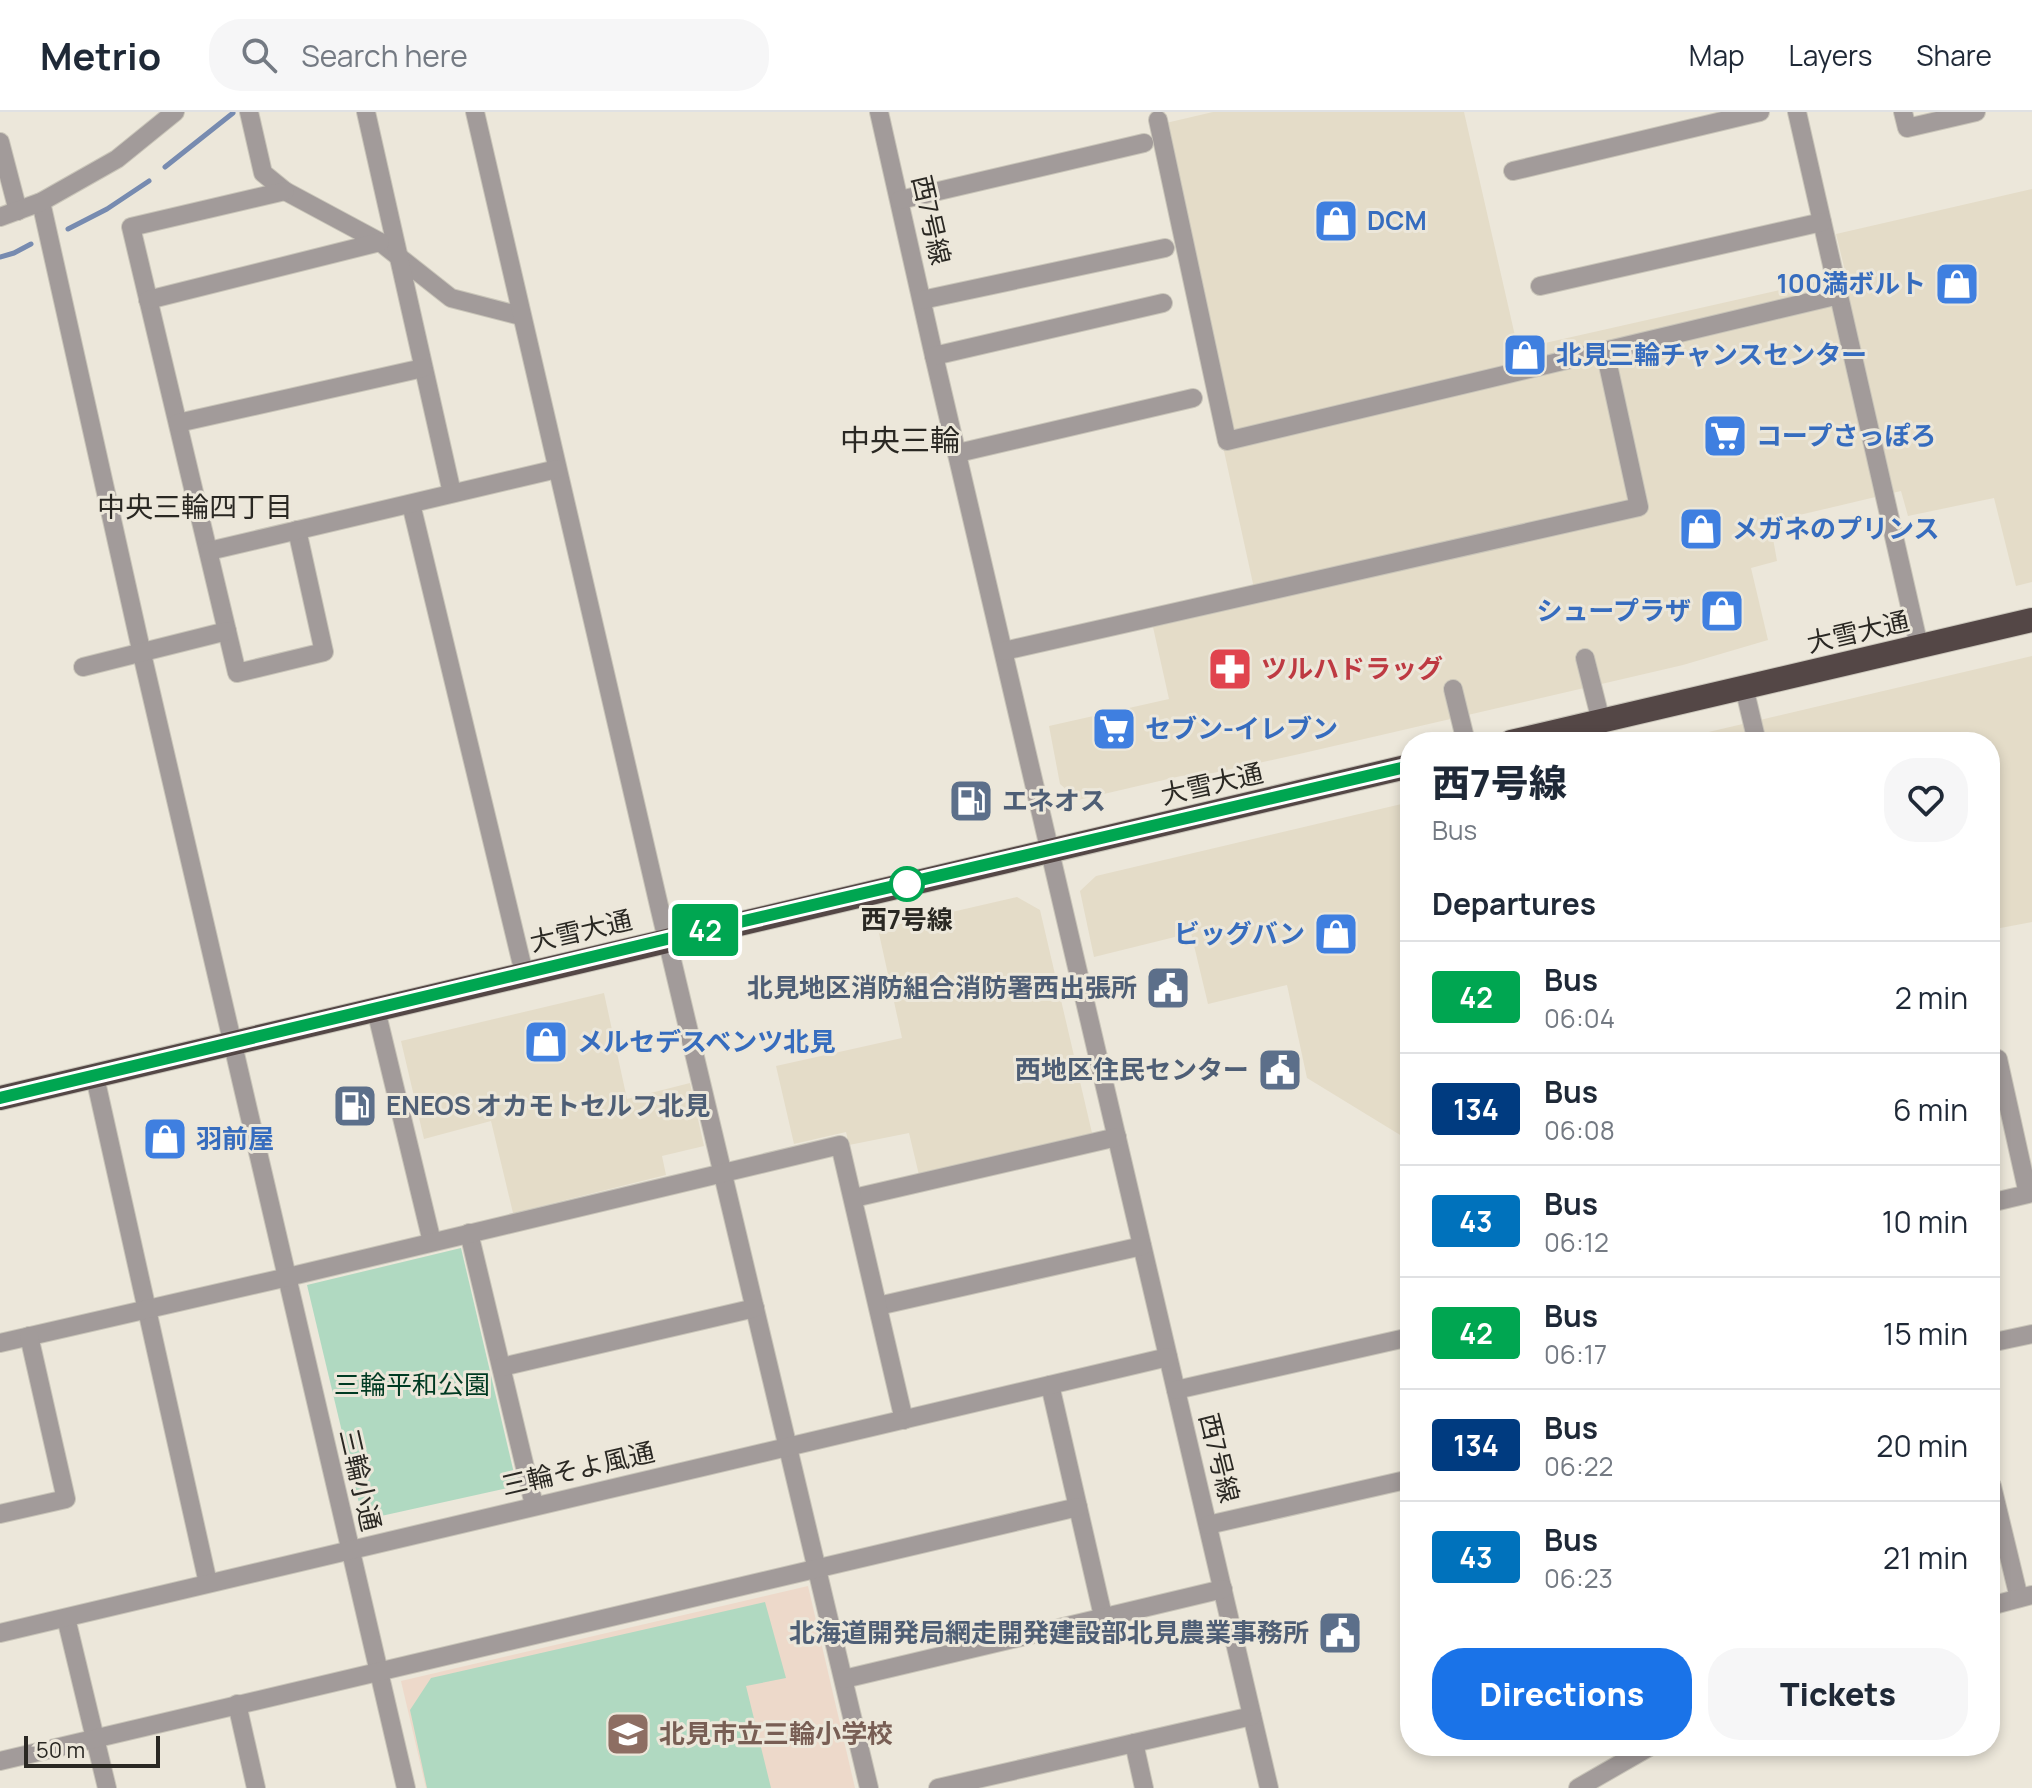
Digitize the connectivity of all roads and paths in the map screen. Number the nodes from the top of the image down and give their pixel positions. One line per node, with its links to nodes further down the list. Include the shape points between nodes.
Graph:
1 (175, 112): 16 (street, via 117,159)
2 (249, 112): 14 (street, via 263,173)
3 (366, 112): 21 (street)
4 (475, 112): 27 (street)
5 (879, 112): 15 (street, 西7号線)
6 (1760, 112): 13 (street)
7 (1797, 112): 18 (street)
8 (1903, 112): 9 (street, via 1907,128)
9 (1976, 112)
10 (1158, 120): 28 (street, via 1227,441)
11 (0, 142): 17 (street)
12 (1144, 143): 15 (street)
13 (1513, 171)
14 (285, 191): 19 (street); 24 (street, via 131,227)
15 (900, 200): 25 (street, 西7号線)
16 (41, 202): 17 (street); 43 (street, 三輪小通)
17 (9, 214)
18 (1822, 222): 22 (street); 23 (street)
19 (380, 242): 21 (street); 24 (street)
20 (1165, 248): 25 (street)
21 (398, 254): 27 (street, via 451,298); 30 (street)
22 (1540, 286)
23 (1839, 295): 28 (street); 41 (street)
24 (148, 300): 32 (street)
25 (922, 300): 29 (street, 西7号線)
26 (1163, 303): 29 (street)
27 (521, 316): 34 (street)
28 (1605, 351): 42 (street, via 1639,507)
29 (934, 356): 33 (street, 西7号線)
30 (423, 368): 32 (street); 35 (street)
31 (1193, 398): 33 (street)
32 (178, 423): 38 (street)
33 (958, 453): 42 (street, 西7号線)
34 (557, 469): 35 (street); 54 (street)
35 (452, 493): 36 (street)
36 (411, 504): 37 (street); 55 (street)
37 (297, 530): 38 (street); 40 (street, via 324,652 237,673)
38 (209, 551): 40 (street)
39 (2032, 620): 41 (highway, 大雪大通)
40 (227, 631): 43 (street)
41 (1919, 646): 46 (highway, 大雪大通)
42 (1004, 651): 53 (street, 西7号線)
43 (142, 654): 45 (street); 57 (street, 三輪小通)
44 (1585, 658): 48 (street)
45 (83, 667)
46 (1744, 687): 48 (highway, 大雪大通); 51 (street)
47 (1453, 689): 49 (street)
48 (1601, 721): 50 (highway, 大雪大通)
49 (1464, 732)
50 (1554, 732)
51 (1755, 732)
52 (1400, 768): 53 (highway, 大雪大通)
53 (1050, 851): 54 (highway, 大雪大通); 61 (street, 西7号線)
54 (667, 939): 55 (highway, 大雪大通); 62 (street)
55 (524, 973): 56 (highway, 大雪大通)
56 (376, 1010): 57 (highway, 大雪大通); 66 (street)
57 (232, 1044): 59 (highway, 大雪大通); 68 (street, 三輪小通)
58 (2000, 1068): 64 (street, via 2028,1194)
59 (95, 1077): 60 (highway, 大雪大通); 71 (street)
60 (0, 1098)
61 (1117, 1137): 63 (street); 67 (street, 西7号線)
62 (722, 1174): 63 (street, via 840,1145); 65 (street); 70 (street)
63 (854, 1198): 69 (street)
64 (2000, 1201)
65 (469, 1233): 66 (street); 78 (street)
66 (432, 1242): 68 (street)
67 (1142, 1246): 69 (street); 77 (street, 西7号線)
68 (288, 1277): 71 (street); 89 (street, 三輪小通)
69 (878, 1306): 81 (street)
70 (755, 1308): 78 (street); 82 (street)
71 (146, 1309): 73 (street); 91 (street)
72 (2032, 1334): 75 (street)
73 (29, 1336): 76 (street); 87 (street, via 66,1499)
74 (1400, 1339): 80 (street)
75 (2000, 1341)
76 (0, 1343)
77 (1168, 1357): 79 (street, 三輪そよ風通); 80 (street, 西7号線)
78 (502, 1367): 84 (street)
79 (1050, 1385): 81 (street, 三輪そよ風通); 85 (street)
80 (1176, 1390): 88 (street, 西7号線)
81 (904, 1420): 82 (street, 三輪そよ風通)
82 (788, 1447): 84 (street, 三輪そよ風通); 90 (street)
83 (1400, 1481): 88 (street)
84 (534, 1505): 89 (street, 三輪そよ風通)
85 (1078, 1507): 90 (street); 95 (street)
86 (2000, 1512): 93 (street)
87 (0, 1514)
88 (1208, 1525): 92 (street, 西7号線)
89 (350, 1550): 91 (street, 三輪そよ風通); 98 (street, 三輪小通)
90 (816, 1570): 98 (street); 99 (street)
91 (208, 1583): 96 (street, 三輪そよ風通)
92 (1223, 1589): 95 (street); 101 (street, 西7号線)
93 (2026, 1596): 94 (street)
94 (2000, 1603)
95 (1103, 1616): 99 (street)
96 (66, 1618): 97 (street, 三輪そよ風通); 102 (street)
97 (0, 1633)
98 (378, 1671): 100 (street); 108 (street, 三輪小通)
99 (844, 1679): 109 (street)
100 (237, 1704): 102 (street); 107 (street)
101 (1252, 1716): 103 (street); 112 (street, 西7号線)
102 (96, 1739): 105 (street); 106 (street)
103 (1134, 1743): 110 (street); 111 (street)
104 (1634, 1756): 113 (street)
105 (0, 1761)
106 (107, 1788)
107 (256, 1788)
108 (406, 1788)
109 (869, 1788)
110 (938, 1788)
111 (1144, 1788)
112 (1269, 1788)
113 (1578, 1788)

